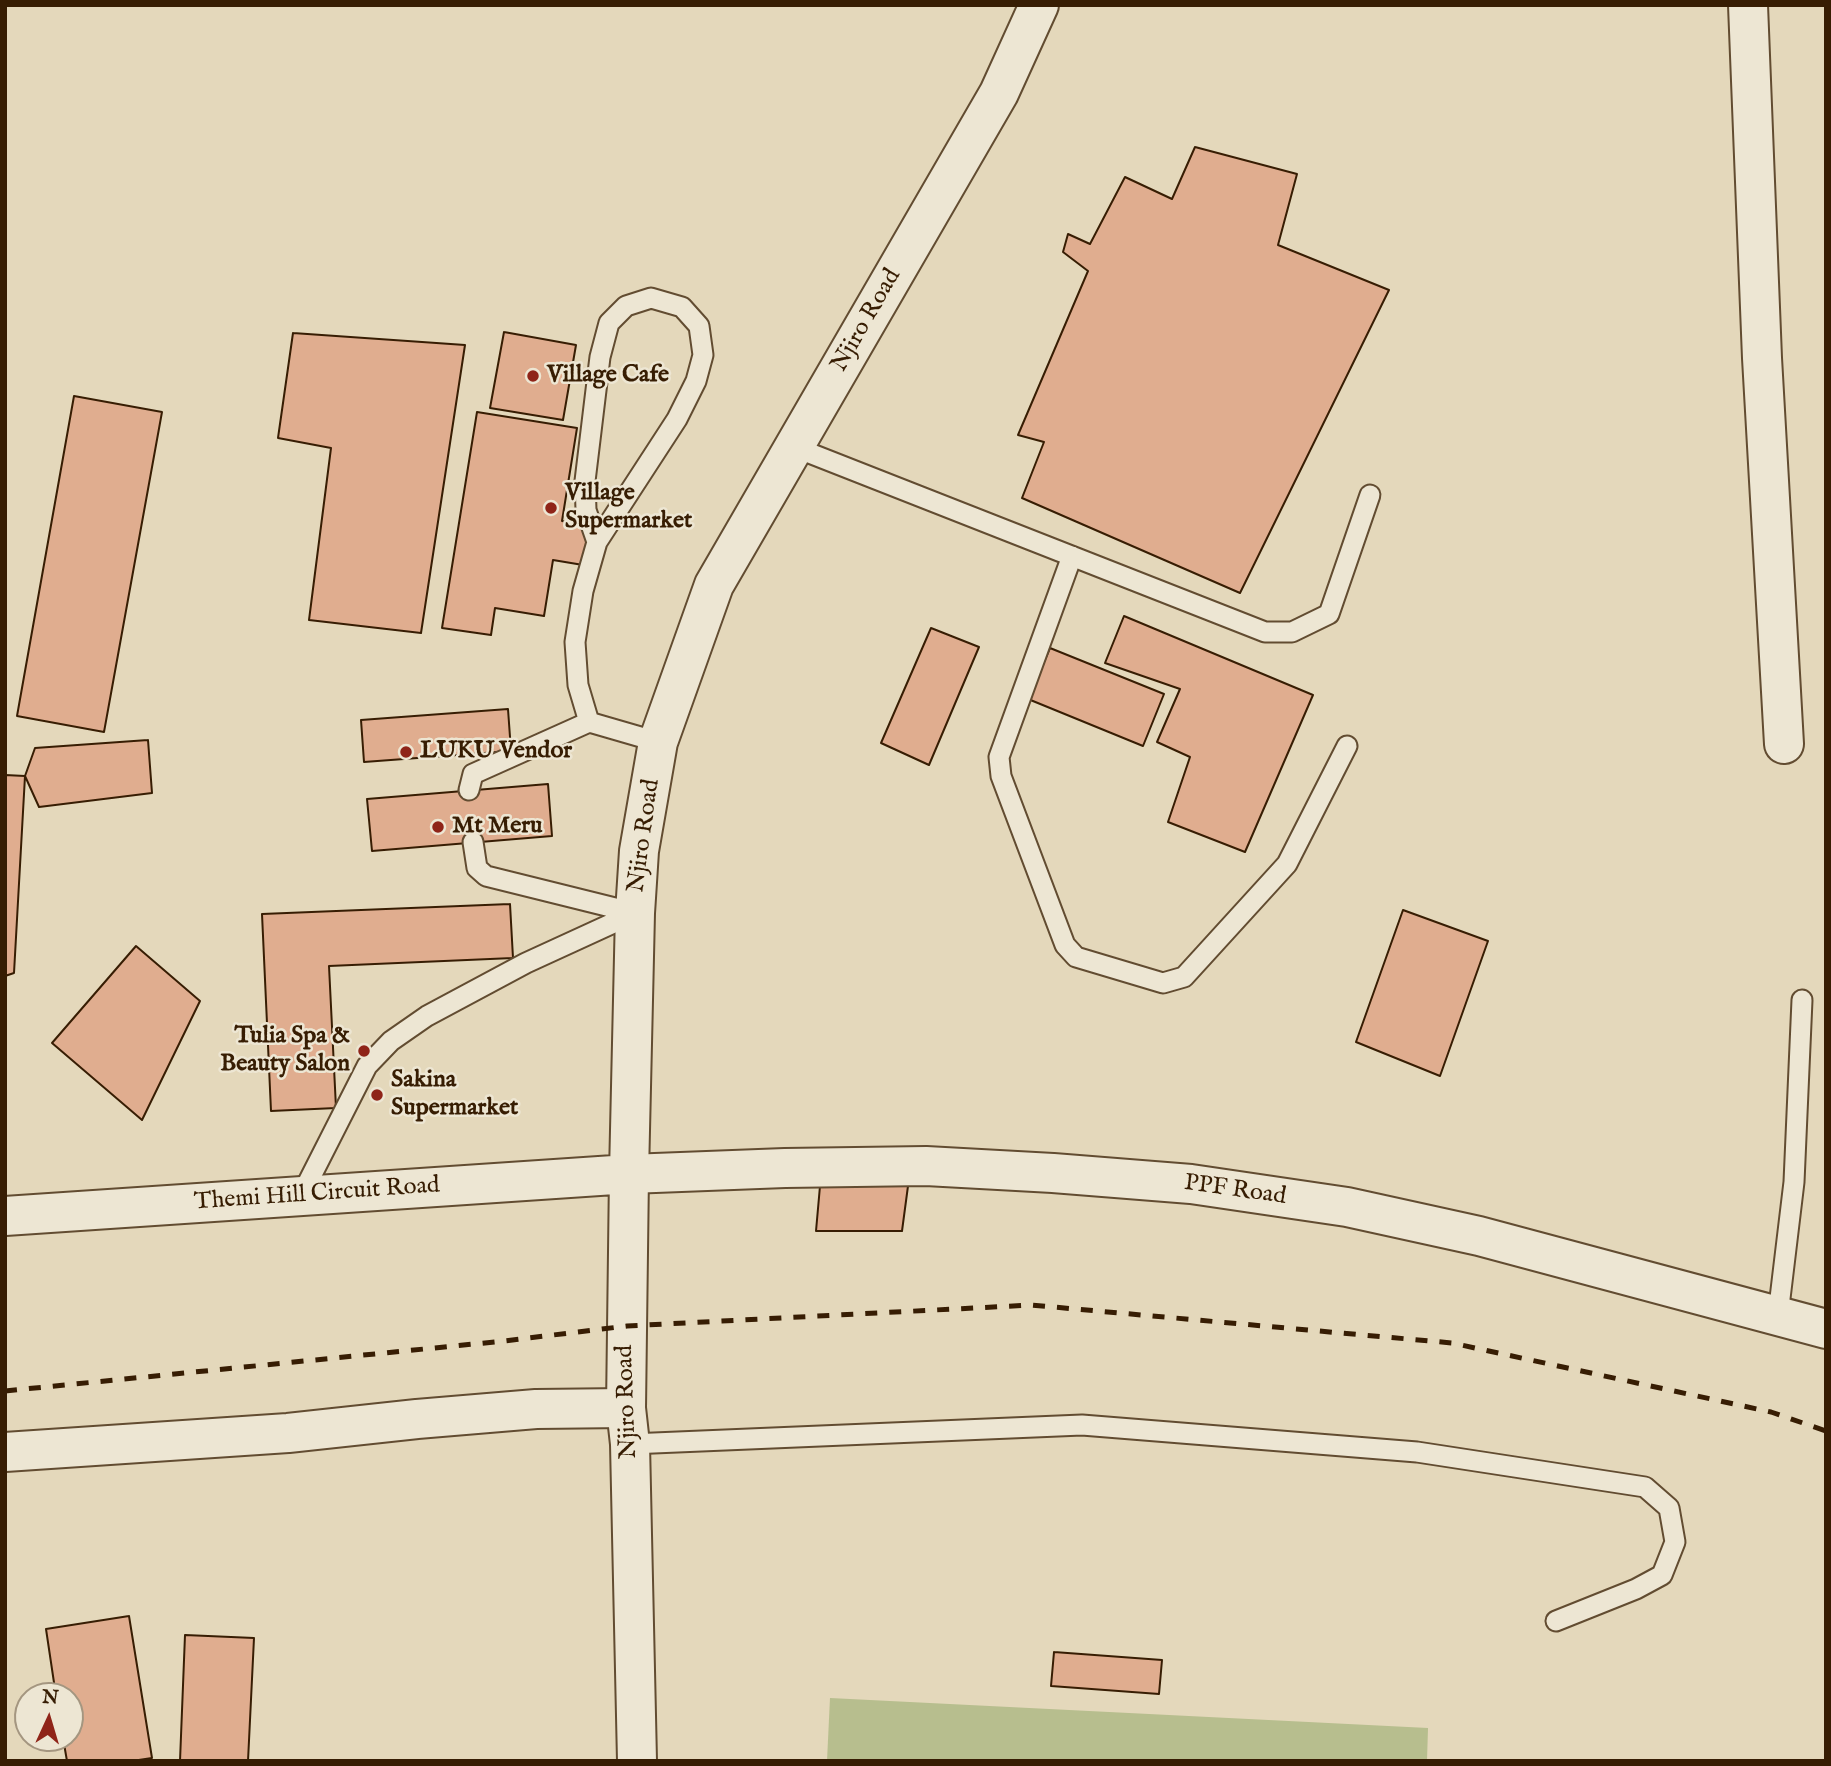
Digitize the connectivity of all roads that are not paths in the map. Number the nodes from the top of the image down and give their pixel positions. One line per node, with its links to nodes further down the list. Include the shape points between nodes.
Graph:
1 (1039, 5): 3 (street, Njiro Road, via 999,93)
2 (1748, 5): 9 (street)
3 (794, 447): 6 (lane); 8 (street, Njiro Road, via 714,585)
4 (1370, 495): 6 (lane, via 1329,614 1292,632 1265,632)
5 (597, 542): 5 (lane, via 677,419 696,382 703,355 699,326 682,307 651,298 626,306 609,323 600,357 585,481 586,510); 7 (lane, via 575,642 578,685)
6 (1072, 556): 10 (lane, via 999,757 1001,776 1065,945 1076,957 1163,982 1184,977 1287,864)
7 (589, 722): 8 (lane); 11 (lane, via 473,774)
8 (658, 741): 13 (street, Njiro Road, via 639,851)
9 (1784, 744)
10 (1347, 746)
11 (469, 790)
12 (473, 842): 13 (lane, via 477,868 486,876)
13 (635, 912): 15 (street, Njiro Road); 16 (lane, via 526,963 427,1016 391,1041 367,1066)
14 (1802, 1000): 18 (lane, via 1794,1182)
15 (629, 1174): 16 (street, Themi Hill Circuit Road); 18 (street, PPF Road, via 926,1166 1191,1184 1347,1206); 20 (street, Njiro Road)
16 (301, 1196): 17 (street, Themi Hill Circuit Road)
17 (5, 1216)
18 (1778, 1315): 19 (street, PPF Road)
19 (1826, 1329)
20 (628, 1426): 21 (street, via 536,1409 288,1433); 22 (lane, via 1082,1425 1417,1452 1645,1487 1669,1508 1675,1542 1662,1575); 23 (street, Njiro Road)
21 (5, 1452)
22 (1556, 1620)
23 (637, 1761)

